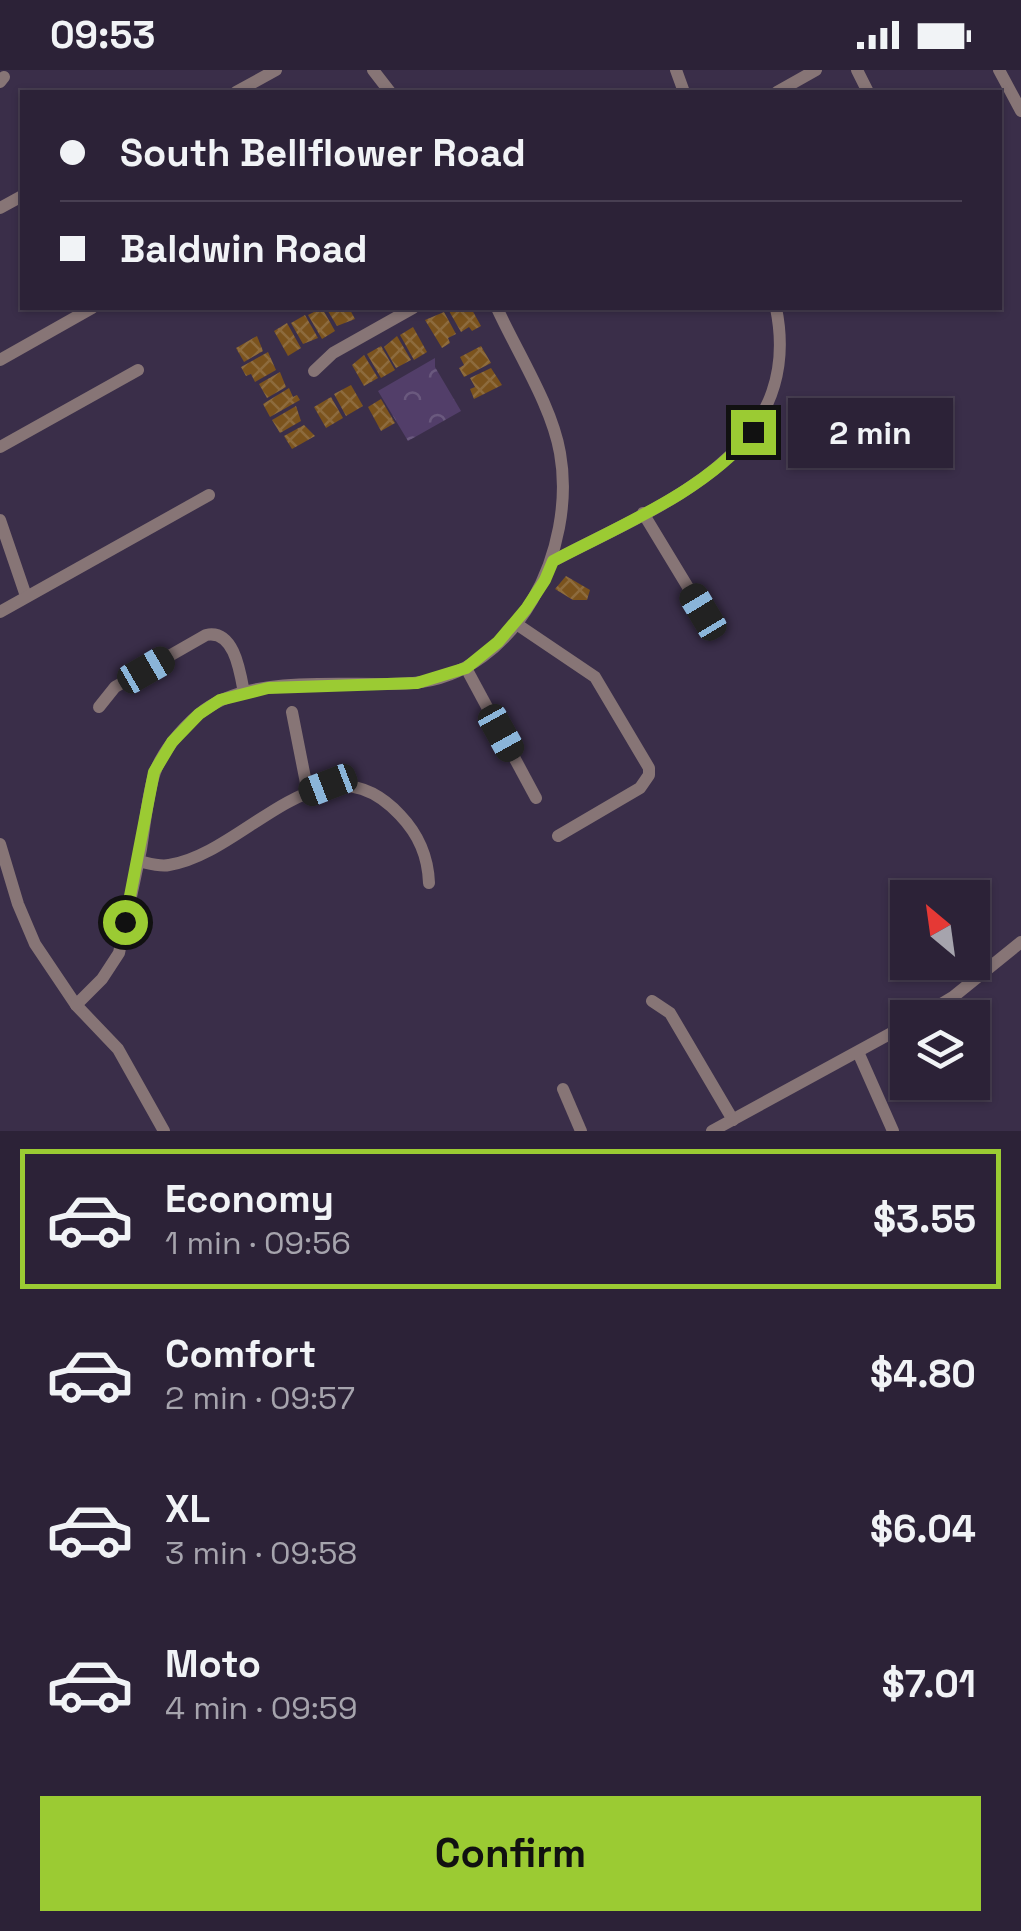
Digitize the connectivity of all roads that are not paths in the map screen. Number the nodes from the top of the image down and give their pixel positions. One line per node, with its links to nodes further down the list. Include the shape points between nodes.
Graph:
1 (276, 70): 4 (street)
2 (816, 70): 5 (street)
3 (998, 70): 6 (street)
4 (240, 90)
5 (781, 90)
6 (1021, 111)
7 (88, 310): 11 (street)
8 (409, 310): 13 (street)
9 (498, 310): 18 (street, via 560,452)
10 (776, 310): 16 (street, via 778,360 753,432 716,468)
11 (0, 360)
12 (138, 370): 14 (street)
13 (314, 371)
14 (0, 447)
15 (209, 494): 19 (street)
16 (643, 513): 18 (street); 21 (street, via 703,612)
17 (0, 520): 19 (street)
18 (553, 561): 22 (street)
19 (26, 596): 20 (street)
20 (0, 612)
21 (715, 620)
22 (515, 622): 23 (street); 29 (street, via 595,677 649,768 640,788)
23 (466, 668): 24 (street, via 417,683); 28 (street)
24 (244, 693): 25 (street, via 230,644 215,633 115,687); 31 (street, via 199,714 172,742 154,772)
25 (99, 708)
26 (292, 712): 27 (street)
27 (308, 793): 31 (street, via 191,859 165,866); 32 (street, via 328,785 363,788 386,799 428,860)
28 (536, 798)
29 (558, 836)
30 (0, 844): 36 (street, via 36,944)
31 (138, 861): 36 (street, via 118,953)
32 (429, 883)
33 (1021, 942): 34 (street)
34 (948, 1000)
35 (652, 1001): 40 (street, via 670,1013)
36 (76, 1005): 41 (street, via 118,1049)
37 (890, 1034): 38 (street)
38 (858, 1052): 40 (street); 44 (street)
39 (563, 1089): 42 (street)
40 (733, 1120): 43 (street)
41 (164, 1131)
42 (582, 1131)
43 (712, 1131)
44 (893, 1131)

